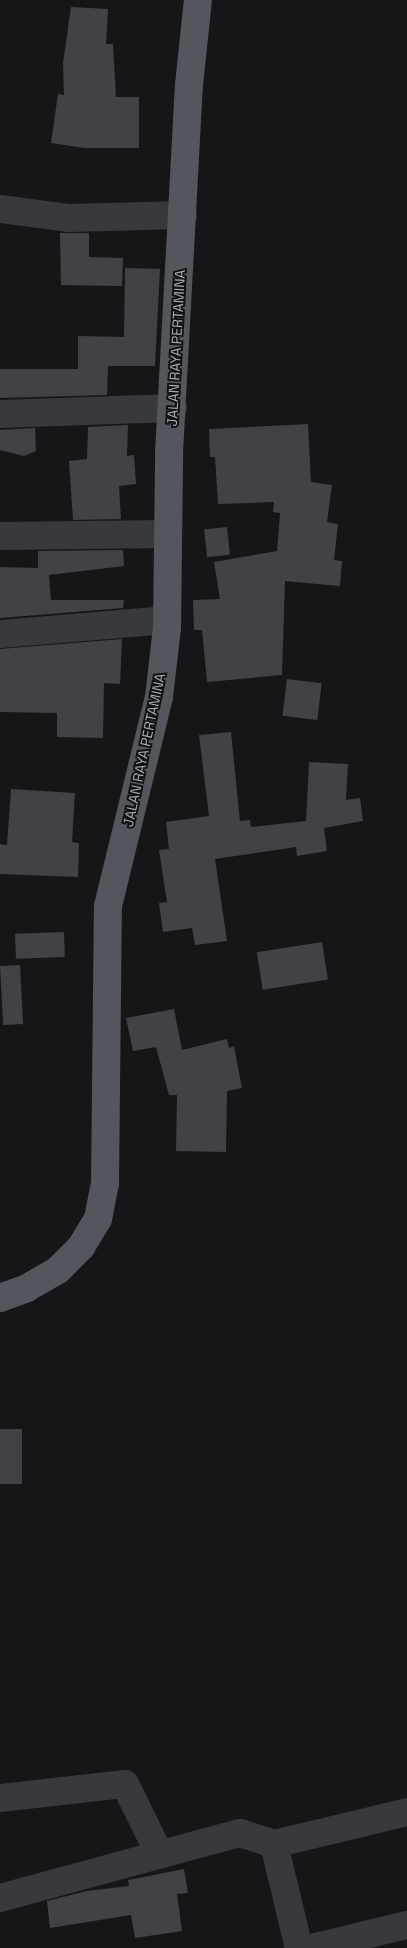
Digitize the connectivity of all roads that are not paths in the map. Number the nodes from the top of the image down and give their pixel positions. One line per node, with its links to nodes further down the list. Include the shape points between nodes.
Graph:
1 (198, 0): 3 (main road, JALAN RAYA PERTAMINA, via 189,85)
2 (0, 209): 3 (street, via 69,218)
3 (183, 215): 4 (main road, JALAN RAYA PERTAMINA)
4 (173, 408): 5 (street); 6 (main road, JALAN RAYA PERTAMINA)
5 (0, 414)
6 (168, 534): 7 (street); 8 (main road, JALAN RAYA PERTAMINA)
7 (0, 536)
8 (167, 620): 9 (street); 10 (main road, JALAN RAYA PERTAMINA, via 159,697 108,906 105,1184 98,1218 81,1247 58,1270 27,1288)
9 (0, 634)
10 (0, 1298)
11 (0, 1798): 14 (street, via 125,1784)
12 (407, 1812): 13 (street)
13 (274, 1844): 14 (street, via 240,1833); 17 (street)
14 (160, 1855): 15 (street)
15 (0, 1898)
16 (407, 1924): 18 (street)
17 (299, 1948)
18 (311, 1948)

